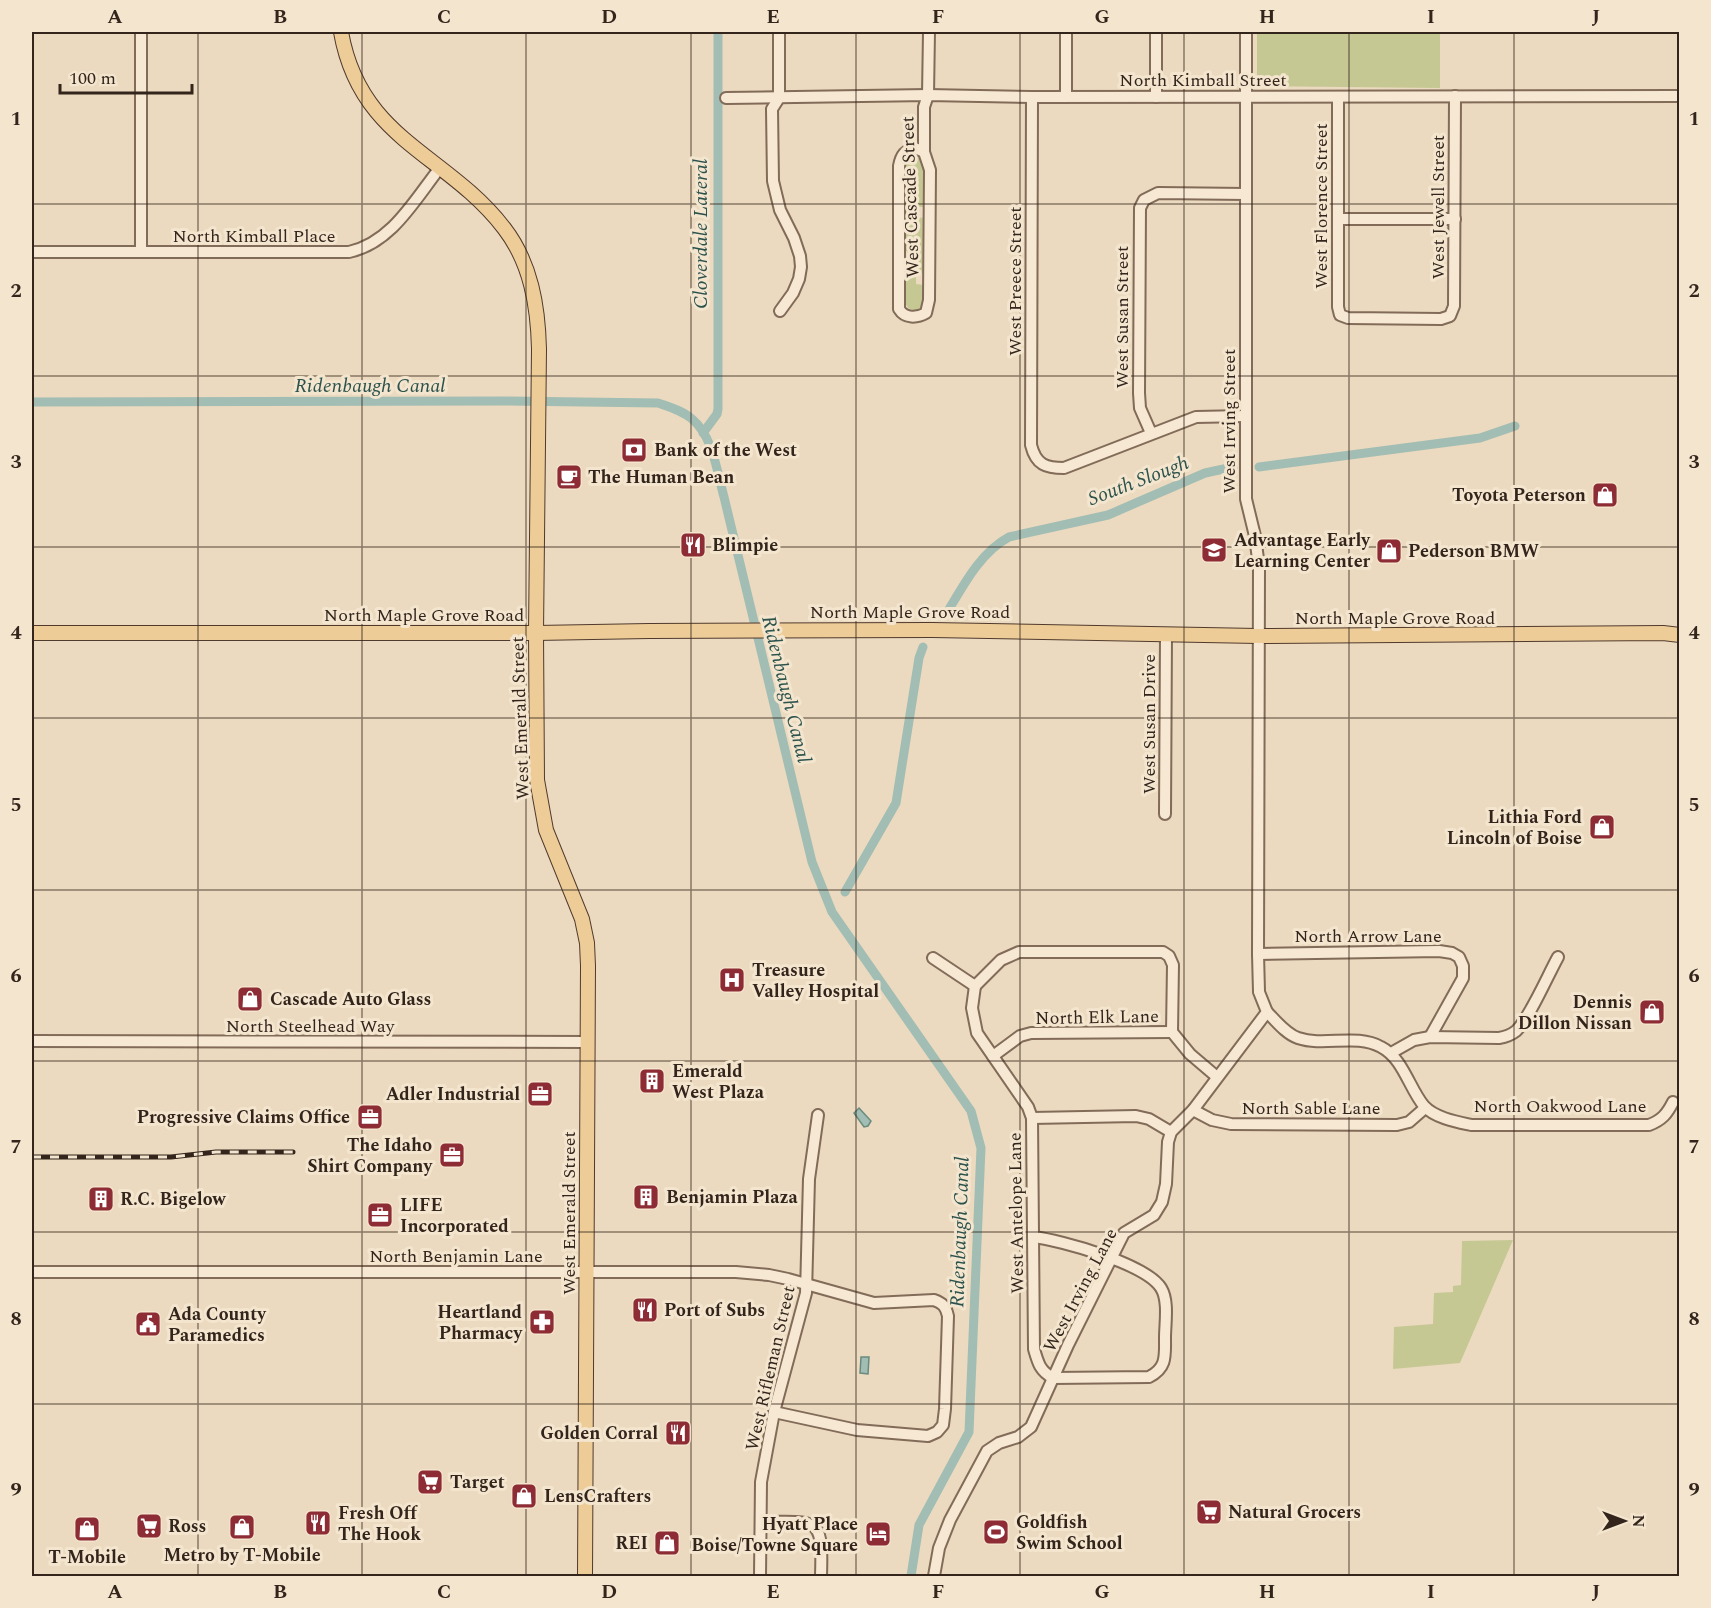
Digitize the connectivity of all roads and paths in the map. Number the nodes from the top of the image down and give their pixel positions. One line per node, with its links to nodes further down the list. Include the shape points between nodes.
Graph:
1 (141, 32): 24 (street)
2 (341, 32): 19 (main road, West Emerald Street, via 350,66 370,104 394,133)
3 (779, 32): 17 (street)
4 (929, 32): 8 (street, West Cascade Street)
5 (1066, 32): 12 (street)
6 (1156, 32): 13 (street)
7 (1246, 32): 14 (street, West Irving Street)
8 (928, 96): 11 (street, North Kimball Street); 17 (street, North Kimball Street); 18 (street, West Cascade Street, via 924,107)
9 (1455, 96): 10 (street, North Kimball Street); 15 (street, North Kimball Street); 22 (street, West Jewell Street)
10 (1680, 96)
11 (1032, 97): 12 (street, North Kimball Street); 28 (street, West Preece Street, via 1034,455 1050,468 1064,468)
12 (1066, 97): 13 (street, North Kimball Street)
13 (1156, 97): 14 (street, North Kimball Street)
14 (1246, 97): 15 (street, North Kimball Street); 20 (street, West Irving Street)
15 (1338, 97): 21 (street, West Florence Street)
16 (726, 98): 17 (street, North Kimball Street)
17 (779, 98): 25 (street, via 772,109 773,181 801,267 793,293)
18 (924, 152): 18 (street, West Cascade Street, via 930,170 929,300 926,313 914,317 899,309 899,166 906,151 915,148)
19 (439, 169): 24 (street, North Kimball Place, via 391,231 364,249); 30 (main road, West Emerald Street, via 486,207 505,229 524,264 536,305)
20 (1246, 194): 27 (street, West Irving Street); 28 (street, West Susan Street, via 1158,193 1144,200 1140,208 1139,393 1140,408)
21 (1338, 219): 22 (street); 26 (street, West Florence Street, via 1340,315 1441,319)
22 (1455, 219): 26 (street, West Jewell Street, via 1454,306)
23 (33, 252): 24 (street, North Kimball Place)
24 (141, 252)
25 (780, 310)
26 (1450, 316)
27 (1245, 416): 28 (street, via 1196,417); 33 (street, West Irving Street, via 1246,500 1259,567)
28 (1151, 434)
29 (32, 633): 30 (main road, North Maple Grove Road)
30 (536, 633): 31 (main road, North Maple Grove Road, via 937,630); 43 (main road, West Emerald Street, via 537,780 546,830 578,905 587,942)
31 (1166, 634): 33 (main road, North Maple Grove Road); 34 (street, West Susan Drive)
32 (1680, 635): 33 (main road, North Maple Grove Road)
33 (1258, 636): 35 (street, West Irving Street)
34 (1165, 814)
35 (1258, 954): 39 (street, via 1259,992); 41 (street, North Arrow Lane, via 1452,953 1463,966 1463,978)
36 (1558, 957): 41 (street, via 1524,1019 1507,1036)
37 (933, 958): 38 (street)
38 (975, 986): 40 (street, via 1001,960 1019,952 1163,952 1173,965); 45 (street, West Antelope Lane, via 972,1008 977,1033)
39 (1267, 1012): 44 (street, via 1298,1038 1366,1041); 46 (street)
40 (1172, 1032): 45 (street, North Elk Lane, via 1031,1033 1020,1036); 46 (street)
41 (1430, 1037): 44 (street, via 1414,1040)
42 (32, 1041): 43 (street, North Steelhead Way)
43 (588, 1042): 56 (main road, West Emerald Street)
44 (1391, 1053): 48 (street)
45 (993, 1056): 51 (street, West Antelope Lane)
46 (1217, 1077): 49 (street)
47 (1673, 1102): 48 (street, North Oakwood Lane, via 1660,1121 1649,1125 1471,1125)
48 (1425, 1108): 49 (street, North Sable Lane, via 1409,1122 1397,1125 1231,1124)
49 (1193, 1110): 52 (street)
50 (818, 1115): 57 (street, West Rifleman Street, via 810,1168)
51 (1032, 1118): 52 (street, via 1136,1116); 53 (street, West Antelope Lane)
52 (1171, 1132): 54 (street, West Irving Lane, via 1162,1202 1154,1215 1124,1233)
53 (1033, 1237): 54 (street); 58 (street, West Antelope Lane, via 1034,1349 1043,1372)
54 (1111, 1258): 58 (street, West Irving Lane); 58 (street, via 1152,1277 1161,1288 1165,1302 1162,1366 1149,1377)
55 (32, 1272): 56 (street, North Benjamin Lane)
56 (587, 1272): 57 (street, North Benjamin Lane, via 736,1272); 61 (main road, West Emerald Street)
57 (807, 1284): 59 (street, West Rifleman Street); 59 (street, North Benjamin Lane, via 874,1303 934,1300 946,1307 943,1425 928,1436 857,1430)
58 (1053, 1378): 64 (street, West Irving Lane, via 1031,1427 987,1451 950,1520)
59 (774, 1412): 60 (street, West Rifleman Street, via 761,1482)
60 (761, 1522): 62 (street, West Rifleman Street); 63 (street, via 798,1521 815,1527 822,1544)
61 (585, 1576)
62 (760, 1576)
63 (821, 1576)
64 (934, 1576)

